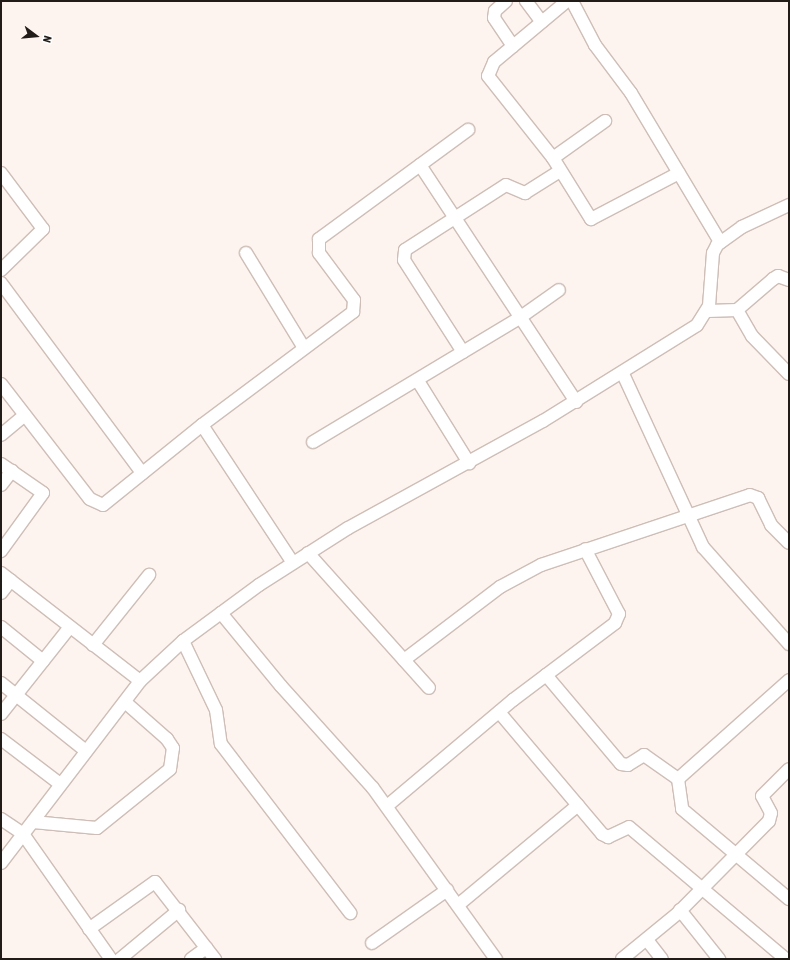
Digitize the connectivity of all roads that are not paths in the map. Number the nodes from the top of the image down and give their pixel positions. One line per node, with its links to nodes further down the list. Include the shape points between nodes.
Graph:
1 (506, 1): 6 (street, via 495,11 494,18)
2 (526, 1): 5 (street)
3 (567, 1): 5 (street)
4 (572, 1): 13 (street, via 595,45 621,76)
5 (542, 22): 6 (street)
6 (513, 46): 9 (street, via 490,67 488,76)
7 (606, 122): 9 (street)
8 (468, 130): 10 (street)
9 (552, 158): 11 (street)
10 (420, 165): 15 (street); 25 (street, via 319,239 319,253 354,300 355,308)
11 (560, 171): 13 (street, via 593,219); 15 (street, via 525,193 506,185)
12 (1, 172): 18 (street, via 44,229)
13 (679, 173): 16 (street)
14 (789, 205): 16 (street)
15 (453, 216): 24 (street); 26 (street, via 405,250 403,256)
16 (720, 242): 23 (street, via 713,253)
17 (246, 253): 25 (street)
18 (1, 270)
19 (789, 280): 22 (street, via 778,276)
20 (1, 283): 39 (street, via 27,313)
21 (559, 290): 24 (street)
22 (737, 310): 23 (street); 28 (street, via 752,336)
23 (708, 311): 27 (street, via 697,325)
24 (518, 319): 26 (street); 31 (street)
25 (304, 348): 33 (street)
26 (463, 352): 29 (street)
27 (623, 374): 31 (street); 41 (street)
28 (789, 374)
29 (418, 381): 35 (street); 37 (street)
30 (1, 384): 32 (street)
31 (576, 402): 37 (street)
32 (25, 415): 34 (street); 39 (street, via 95,503 103,505)
33 (202, 425): 39 (street); 46 (street)
34 (1, 434)
35 (313, 442)
36 (1, 464): 38 (street)
37 (469, 464): 45 (street, via 348,528)
38 (12, 471): 40 (street); 44 (street, via 43,493)
39 (142, 473)
40 (1, 485)
41 (688, 516): 42 (street, via 754,495 772,525); 43 (street); 55 (street, via 703,547)
42 (789, 543)
43 (585, 549): 57 (street, via 541,565 500,587); 59 (street, via 619,614 618,620)
44 (1, 552)
45 (308, 553): 46 (street); 57 (street)
46 (293, 563): 51 (street)
47 (1, 573): 49 (street)
48 (149, 575): 56 (street)
49 (11, 580): 50 (street); 53 (street)
50 (1, 593)
51 (221, 613): 54 (street); 74 (street)
52 (1, 627): 58 (street)
53 (70, 627): 56 (street); 58 (street)
54 (183, 641): 61 (street); 86 (street, via 216,710 221,744)
55 (789, 644)
56 (93, 645): 61 (street)
57 (404, 660): 63 (street)
58 (43, 661): 64 (street)
59 (546, 675): 66 (street); 71 (street, via 622,764 628,765 641,755 648,756)
60 (789, 680): 71 (street)
61 (140, 681): 65 (street)
62 (1, 683): 64 (street)
63 (429, 688)
64 (16, 695): 67 (street); 69 (street)
65 (125, 702): 69 (street); 76 (street, via 167,739 172,748 170,769 97,828)
66 (499, 712): 73 (street); 74 (street)
67 (1, 714)
68 (1, 739): 72 (street)
69 (86, 750): 72 (street)
70 (789, 769): 78 (street, via 762,796 771,814 769,822)
71 (678, 779): 78 (street, via 682,809)
72 (60, 784): 76 (street)
73 (578, 805): 80 (street, via 602,834 608,836 629,827); 83 (street)
74 (387, 806): 81 (street)
75 (1, 819): 77 (street)
76 (33, 822): 77 (street)
77 (23, 834): 79 (street); 87 (street)
78 (737, 854): 80 (street); 82 (street)
79 (1, 863)
80 (704, 887): 85 (street); 99 (street)
81 (447, 890): 83 (street); 89 (street)
82 (789, 899)
83 (458, 906): 95 (street)
84 (179, 910): 87 (street, via 159,883 151,883); 90 (street); 92 (street)
85 (680, 910): 88 (street); 98 (street)
86 (350, 913)
87 (89, 929): 91 (street)
88 (647, 940): 96 (street); 97 (street)
89 (372, 943)
90 (206, 948): 93 (street); 94 (street)
91 (111, 959)
92 (120, 959)
93 (191, 959)
94 (215, 959)
95 (496, 959)
96 (622, 959)
97 (662, 959)
98 (719, 959)
99 (786, 959)

